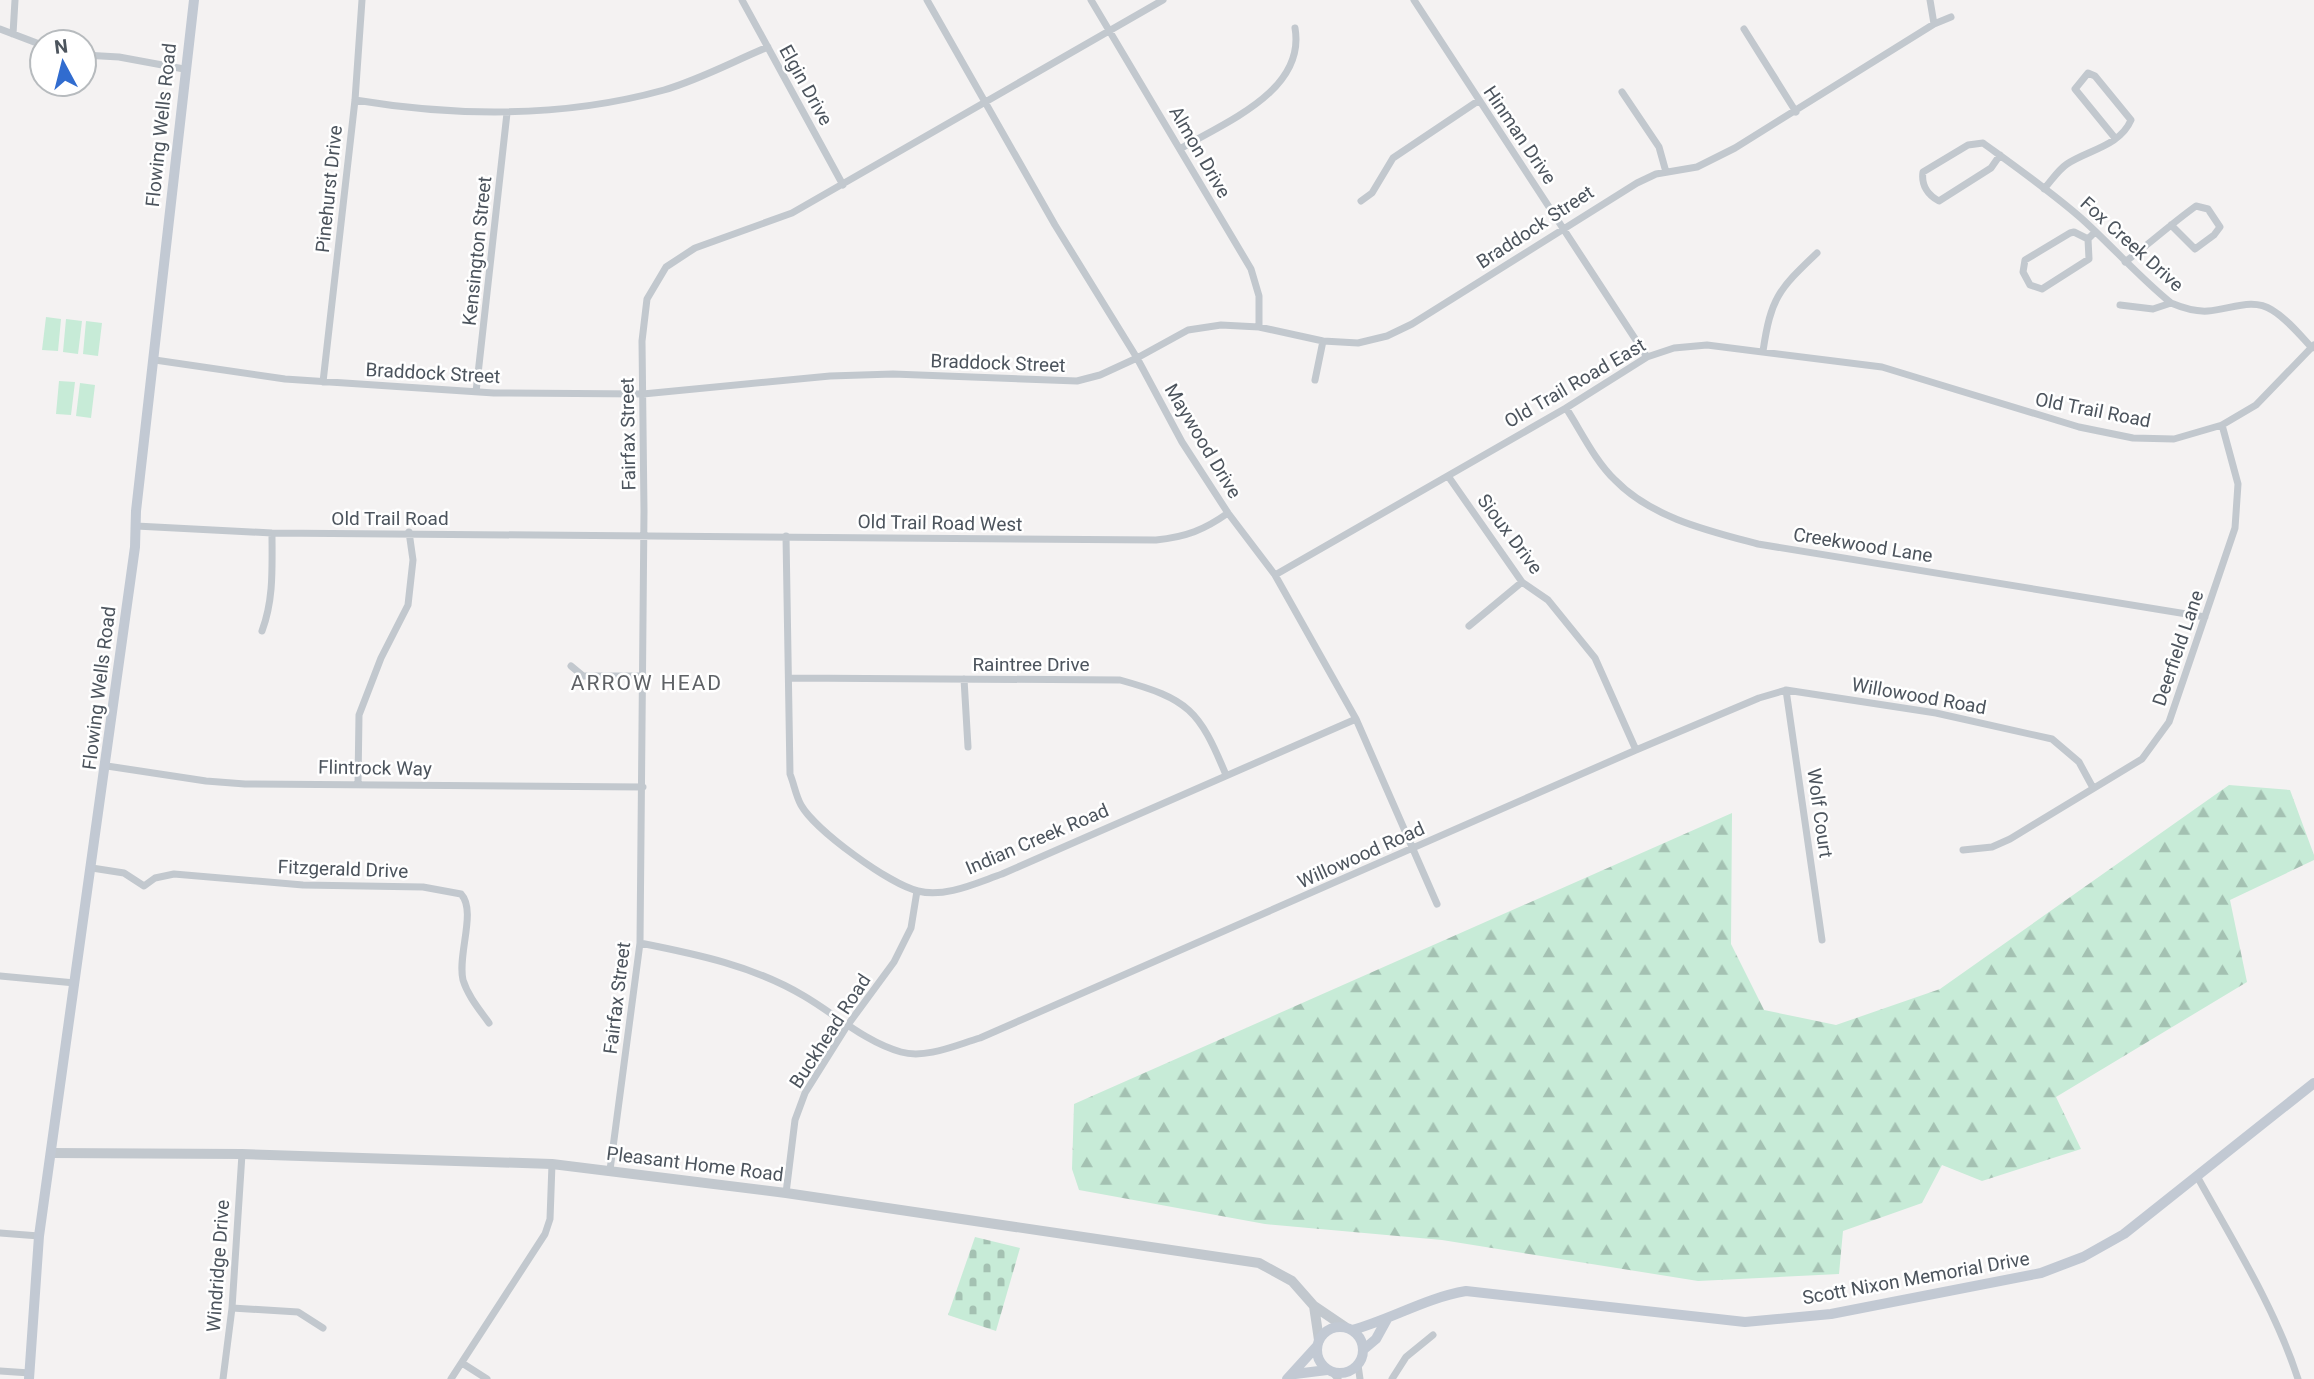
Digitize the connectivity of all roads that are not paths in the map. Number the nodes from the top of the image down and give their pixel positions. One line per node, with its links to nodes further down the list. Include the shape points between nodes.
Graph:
1 (15, 0): 16 (street)
2 (194, 0): 20 (main road, Flowing Wells Road)
3 (362, 0): 22 (street, Pinehurst Drive)
4 (742, 0): 18 (street, Elgin Drive)
5 (927, 0): 24 (street, Maywood Drive)
6 (1091, 0): 15 (street, Almon Drive)
7 (1163, 0): 15 (street, Fairfax Street)
8 (1414, 0): 23 (street, Hinman Drive)
9 (1930, 0): 11 (street)
10 (1951, 17): 11 (street, Braddock Street)
11 (1934, 24): 25 (street, Braddock Street)
12 (1295, 28): 28 (street, via 1295,56 1269,93)
13 (0, 29): 16 (street)
14 (1744, 29): 25 (street)
15 (1112, 32): 24 (street, Fairfax Street); 28 (street, Almon Drive)
16 (13, 34): 17 (street)
17 (28, 40)
18 (768, 47): 26 (street, via 666,89 592,106); 31 (street, Elgin Drive)
19 (98, 56): 20 (street)
20 (184, 69): 48 (main road, Flowing Wells Road)
21 (1622, 93): 30 (street, via 1659,147)
22 (355, 100): 26 (street, via 404,108); 50 (street, Pinehurst Drive)
23 (1478, 101): 33 (street, via 1400,152 1373,192); 35 (street, Hinman Drive)
24 (986, 104): 31 (street, Fairfax Street); 47 (street, Maywood Drive)
25 (1797, 112): 30 (street, Braddock Street, via 1697,167)
26 (507, 113): 51 (street, Kensington Street)
27 (2115, 138): 27 (street, via 2075,89 2088,73 2130,120 2126,131); 32 (street, via 2062,168)
28 (1180, 149): 42 (street, Almon Drive, via 1251,269 1259,296)
29 (2000, 155): 29 (street, Fox Creek Drive, via 1977,142 1923,172 1922,180 1930,196 1939,201 1991,169); 32 (street, Fox Creek Drive)
30 (1666, 172): 35 (street, Braddock Street, via 1612,196)
31 (843, 185): 53 (street, Fairfax Street, via 792,213 695,248 666,267 648,299 642,341)
32 (2044, 189): 36 (street, Fox Creek Drive)
33 (1361, 201)
34 (2171, 225): 34 (street, via 2201,205 2216,219 2219,231 2195,249); 39 (street)
35 (1563, 228): 43 (street, Braddock Street, via 1387,337 1358,343); 46 (street, Hinman Drive)
36 (2095, 233): 37 (street); 39 (street, Fox Creek Drive)
37 (2088, 239): 37 (street, via 2089,259 2081,266 2042,289 2030,285 2023,272 2025,260 2070,233)
38 (1817, 253): 45 (street, via 1783,285 1769,310)
39 (2125, 262): 40 (street, Fox Creek Drive)
40 (2171, 303): 41 (street, via 2153,310); 44 (street, Fox Creek Drive, via 2209,311 2261,305 2272,309)
41 (2120, 305)
42 (1259, 327): 43 (street, Braddock Street); 47 (street, Braddock Street, via 1188,330)
43 (1323, 341): 49 (street)
44 (2313, 347): 55 (street, Old Trail Road, via 2256,405)
45 (1763, 351): 46 (street, Old Trail Road East, via 1707,345 1674,348); 52 (street, Old Trail Road East, via 1882,367)
46 (1647, 357): 54 (street, Old Trail Road East)
47 (1137, 358): 53 (street, Braddock Street, via 1077,381 893,374); 57 (street, Maywood Drive, via 1182,442)
48 (155, 360): 50 (street, Braddock Street); 58 (main road, Flowing Wells Road)
49 (1315, 380)
50 (323, 382): 51 (street, Braddock Street)
51 (476, 392): 53 (street, Braddock Street)
52 (1961, 393): 55 (street, Old Trail Road, via 2080,428 2133,438 2174,439)
53 (643, 394): 61 (street, Fairfax Street)
54 (1566, 408): 56 (street, Old Trail Road East); 65 (street, Creekwood Lane, via 1614,480 1692,526 1758,544)
55 (2222, 425): 65 (street, Deerfield Lane, via 2238,484 2235,528)
56 (1448, 476): 63 (street, Old Trail Road East); 64 (street, Sioux Drive)
57 (1228, 513): 62 (street, Old Trail Road West, via 1204,530 1156,540); 63 (street, Maywood Drive)
58 (136, 526): 59 (street, Old Trail Road); 76 (main road, Flowing Wells Road)
59 (271, 533): 60 (street, Old Trail Road); 67 (street, via 272,592)
60 (409, 533): 61 (street, Old Trail Road); 78 (street, via 413,560 408,605 359,715)
61 (644, 534): 62 (street, Old Trail Road West); 69 (street, Fairfax Street)
62 (786, 536): 70 (street, Indian Creek Road)
63 (1275, 575): 73 (street, Maywood Drive)
64 (1522, 582): 66 (street); 75 (street, Sioux Drive, via 1548,600 1595,658)
65 (2205, 617): 79 (street, Deerfield Lane, via 2169,722 2142,759)
66 (1469, 626)
67 (262, 631)
68 (571, 666): 69 (street, via 583,676)
69 (643, 676): 80 (street, Fairfax Street)
70 (790, 678): 71 (street, Raintree Drive); 84 (street, Indian Creek Road, via 790,774 802,805 821,831)
71 (964, 679): 74 (street); 77 (street, Raintree Drive, via 1120,680 1163,692 1192,712)
72 (1786, 690): 75 (street, Willowood Road); 79 (street, Willowood Road, via 1936,713 2052,739 2079,762); 86 (street, Wolf Court)
73 (1356, 719): 77 (street, Indian Creek Road); 81 (street, Maywood Drive)
74 (968, 747)
75 (1636, 750): 81 (street, Willowood Road)
76 (107, 766): 78 (street, Flintrock Way, via 206,781); 83 (main road, Flowing Wells Road)
77 (1226, 775): 84 (street, Indian Creek Road, via 1002,874 950,892)
78 (358, 782): 80 (street, Flintrock Way)
79 (2092, 786): 82 (street, Deerfield Lane, via 1992,848)
80 (643, 787): 87 (street, Fairfax Street)
81 (1413, 849): 85 (street, Maywood Drive); 91 (street, Willowood Road, via 980,1038 929,1053 903,1053)
82 (1963, 850)
83 (92, 868): 89 (main road, Flowing Wells Road); 90 (street, Fitzgerald Drive, via 124,873 144,886 174,874 303,885 423,887 461,894 468,905 461,962 464,981)
84 (918, 891): 91 (street, Buckhead Road, via 911,928 894,962)
85 (1437, 904)
86 (1822, 940)
87 (640, 943): 91 (street, Willowood Road, via 752,971 803,995); 96 (street, Fairfax Street)
88 (0, 976): 89 (street)
89 (75, 983): 93 (main road, Flowing Wells Road)
90 (489, 1023)
91 (847, 1026): 98 (street, Buckhead Road, via 805,1093 795,1120)
92 (2314, 1083): 97 (main road, Scott Nixon Memorial Drive)
93 (51, 1153): 94 (street, Pleasant Home Road); 100 (main road, Flowing Wells Road)
94 (242, 1154): 95 (street, Pleasant Home Road); 102 (street, Windridge Drive)
95 (552, 1164): 96 (street, Pleasant Home Road); 109 (street, via 545,1234)
96 (610, 1170): 98 (street, Pleasant Home Road)
97 (2198, 1178): 103 (main road, Scott Nixon Memorial Drive, via 2124,1234 2041,1273 1830,1314 1745,1322 1466,1291 1438,1296); 120 (street, via 2252,1274)
98 (786, 1193): 101 (street, Pleasant Home Road, via 1259,1263 1292,1281)
99 (0, 1233): 100 (street)
100 (40, 1236): 113 (main road, Flowing Wells Road)
101 (1314, 1306): 105 (street, Pleasant Home Road); 107 (street)
102 (232, 1308): 104 (street, via 298,1312); 115 (street, Windridge Drive)
103 (1387, 1319): 105 (main road, Scott Nixon Memorial Drive); 108 (main road, Scott Nixon Memorial Drive, via 1376,1339)
104 (323, 1328)
105 (1348, 1329): 107 (main road, via 1329,1329); 108 (main road, via 1358,1335)
106 (1433, 1335): 119 (street, via 1406,1357)
107 (1318, 1343): 112 (main road, via 1320,1362); 114 (main road)
108 (1363, 1350): 110 (main road)
109 (462, 1363): 116 (street); 117 (street)
110 (1358, 1365): 112 (main road); 118 (street)
111 (0, 1371): 113 (street)
112 (1333, 1374): 114 (main road)
113 (29, 1376)
114 (1291, 1376)
115 (223, 1379)
116 (451, 1379)
117 (487, 1379)
118 (1360, 1379)
119 (1392, 1379)
120 (2298, 1379)

